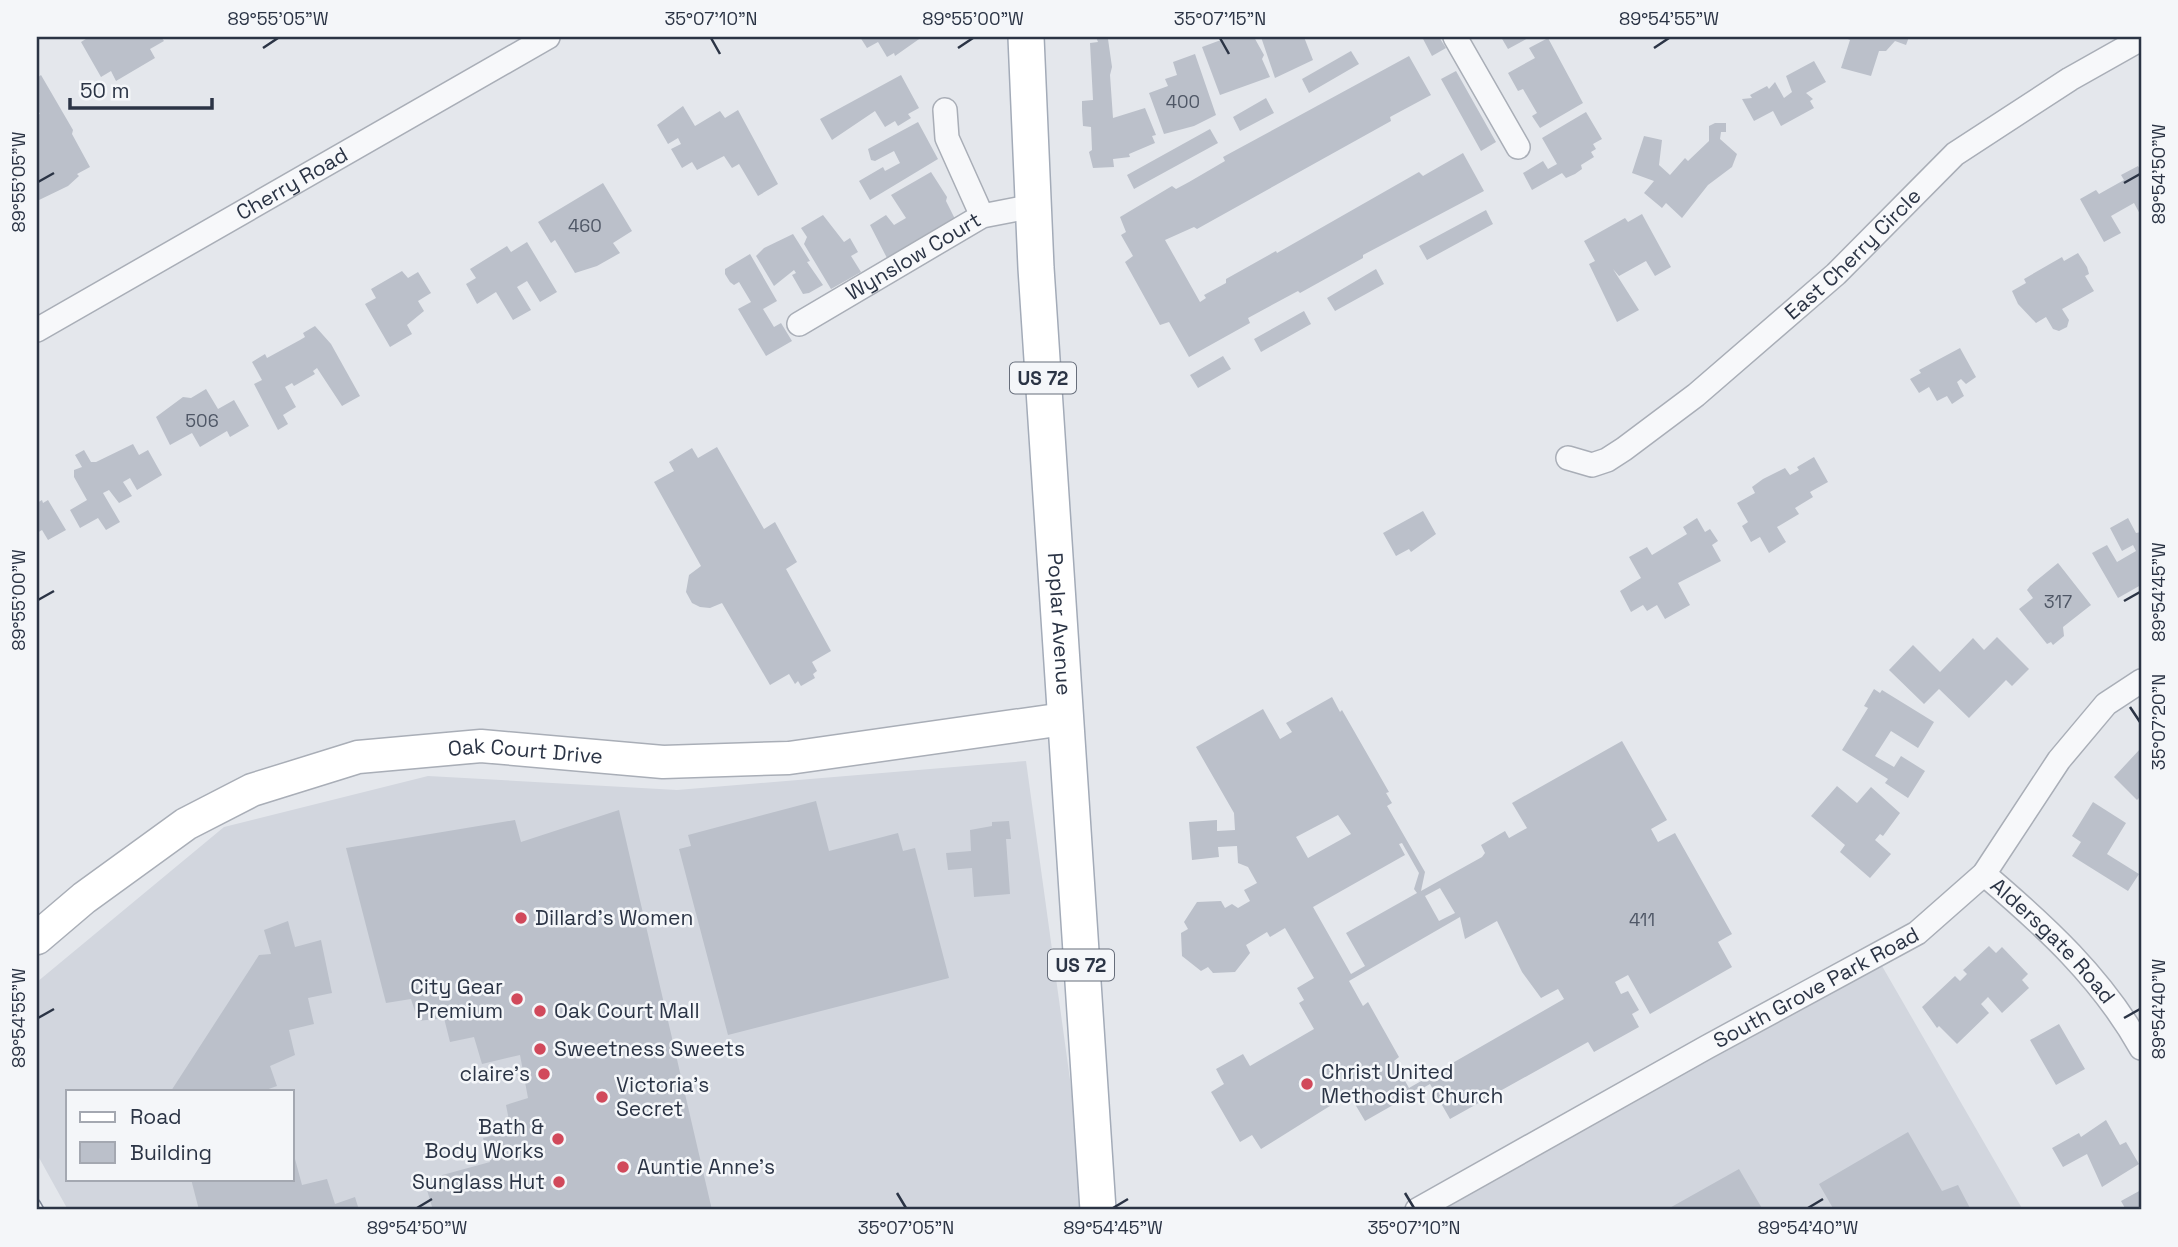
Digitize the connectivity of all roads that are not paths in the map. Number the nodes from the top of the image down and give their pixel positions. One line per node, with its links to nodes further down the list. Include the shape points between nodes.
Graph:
1 (548, 37): 10 (street, Cherry Road)
2 (1026, 37): 7 (main road, Poplar Avenue / US 72)
3 (1455, 37): 6 (street)
4 (2141, 39): 11 (street, East Cherry Circle, via 1955,154 1836,274 1696,395 1633,442 1592,465)
5 (945, 110): 8 (street, via 947,138)
6 (1518, 147)
7 (1033, 206): 8 (street, Wynslow Court); 13 (main road, Poplar Avenue / US 72)
8 (982, 216): 9 (street, Wynslow Court)
9 (799, 324)
10 (37, 330)
11 (1568, 458)
12 (2141, 681): 14 (street, South Grove Park Road, via 2106,705 2059,760)
13 (1064, 719): 15 (street, Oak Court Drive, via 789,758 663,762 481,746 358,757 252,790 186,824); 17 (main road, Poplar Avenue / US 72)
14 (1984, 874): 16 (street, Aldersgate Road, via 2050,930 2088,972); 18 (street, South Grove Park Road, via 1917,933)
15 (37, 938)
16 (2141, 1048)
17 (1098, 1210)
18 (1417, 1210)

